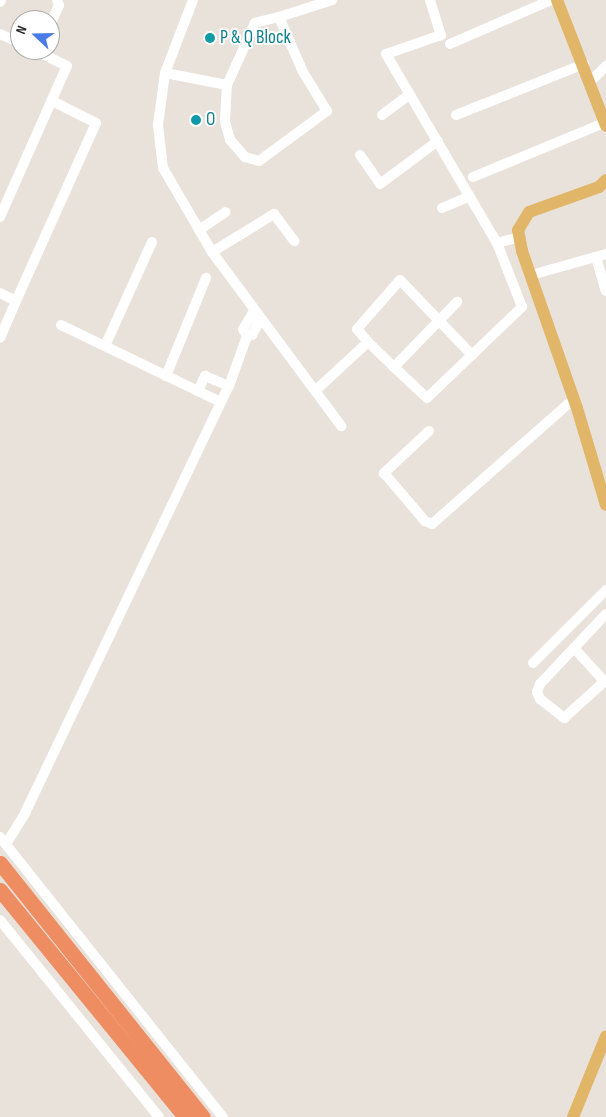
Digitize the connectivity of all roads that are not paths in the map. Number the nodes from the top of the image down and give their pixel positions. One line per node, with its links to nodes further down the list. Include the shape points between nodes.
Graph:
1 (193, 0): 11 (street)
2 (332, 0): 6 (street)
3 (430, 0): 14 (street, via 441,35 386,54)
4 (551, 0): 7 (street)
5 (557, 0): 9 (main road)
6 (279, 17): 13 (street, via 254,23); 13 (street, via 303,72 327,111 259,161 245,157 230,140 225,121)
7 (450, 44)
8 (55, 60): 15 (street, via 67,66)
9 (584, 64): 12 (main road); 17 (street)
10 (606, 66): 12 (street)
11 (165, 73): 13 (street); 27 (street, via 160,100 160,159)
12 (590, 82): 18 (main road)
13 (227, 85)
14 (410, 94): 16 (street); 19 (street)
15 (52, 101): 26 (street); 38 (street, via 96,123)
16 (382, 115)
17 (456, 115)
18 (605, 124): 21 (street)
19 (438, 141): 20 (street, via 380,184); 23 (street)
20 (360, 155)
21 (474, 177)
22 (606, 180): 28 (main road, via 599,186 530,212 520,222)
23 (470, 196): 24 (street); 31 (street)
24 (442, 208)
25 (226, 212): 27 (street)
26 (0, 217)
27 (198, 230): 32 (street)
28 (519, 237): 31 (street); 34 (main road)
29 (294, 241): 32 (street, via 274,214)
30 (152, 242): 45 (street)
31 (497, 243): 46 (street, via 522,307)
32 (212, 252): 40 (street)
33 (601, 256): 34 (street); 36 (street)
34 (531, 275): 52 (main road)
35 (206, 278): 48 (street)
36 (606, 291)
37 (0, 294): 38 (street)
38 (16, 301): 43 (street)
39 (458, 302): 41 (street)
40 (257, 316): 49 (street, via 243,329 247,336); 50 (street)
41 (439, 321): 44 (street, via 400,280 357,329); 46 (street); 47 (street)
42 (61, 325): 45 (street)
43 (0, 338)
44 (368, 342): 47 (street); 50 (street)
45 (105, 346): 48 (street)
46 (472, 355): 47 (street, via 428,398)
47 (394, 367)
48 (166, 376): 51 (street)
49 (229, 386): 51 (street, via 205,376); 53 (street)
50 (315, 391): 54 (street)
51 (198, 392): 53 (street)
52 (574, 399): 55 (street, via 432,524 425,521 384,473); 56 (main road)
53 (221, 402): 62 (street, via 25,813)
54 (341, 426)
55 (429, 431)
56 (606, 505)
57 (606, 590): 60 (street)
58 (606, 614): 59 (street)
59 (574, 648): 61 (street); 61 (street, via 540,684 537,692 540,699 564,718)
60 (533, 663)
61 (605, 681)
62 (3, 841): 70 (street)
63 (0, 863): 69 (highway)
64 (0, 890): 68 (highway)
65 (0, 920): 67 (street)
66 (606, 1036): 71 (main road)
67 (159, 1117)
68 (185, 1117)
69 (202, 1117)
70 (223, 1117)
71 (573, 1117)

